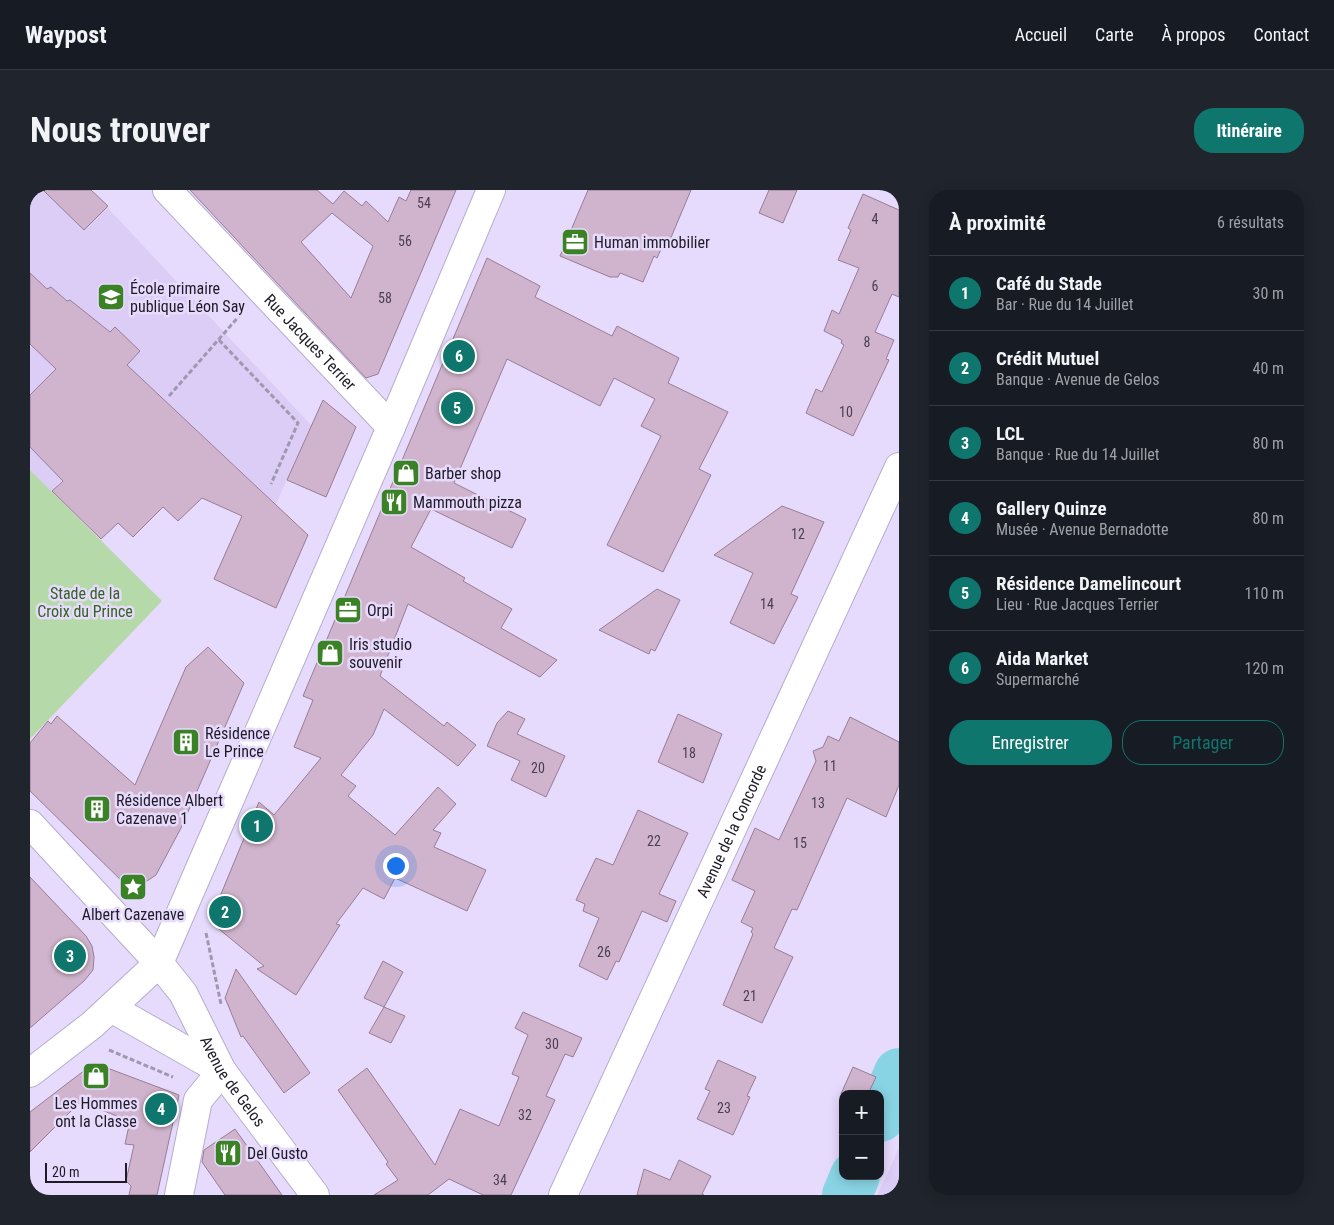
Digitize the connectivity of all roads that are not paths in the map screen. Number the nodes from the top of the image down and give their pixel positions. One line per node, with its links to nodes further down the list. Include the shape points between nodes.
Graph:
1 (167, 190): 3 (street, Rue Jacques Terrier)
2 (491, 190): 3 (street)
3 (391, 427): 6 (street)
4 (899, 468): 12 (street, Avenue de la Concorde)
5 (30, 824): 6 (street, Avenue de Gelos)
6 (159, 963): 7 (street); 8 (street, Avenue de Gelos, via 183,993)
7 (111, 1008): 8 (street); 9 (street)
8 (222, 1071): 10 (street, via 198,1100); 11 (street, Avenue de Gelos)
9 (30, 1073)
10 (179, 1195)
11 (315, 1195)
12 (563, 1195)

